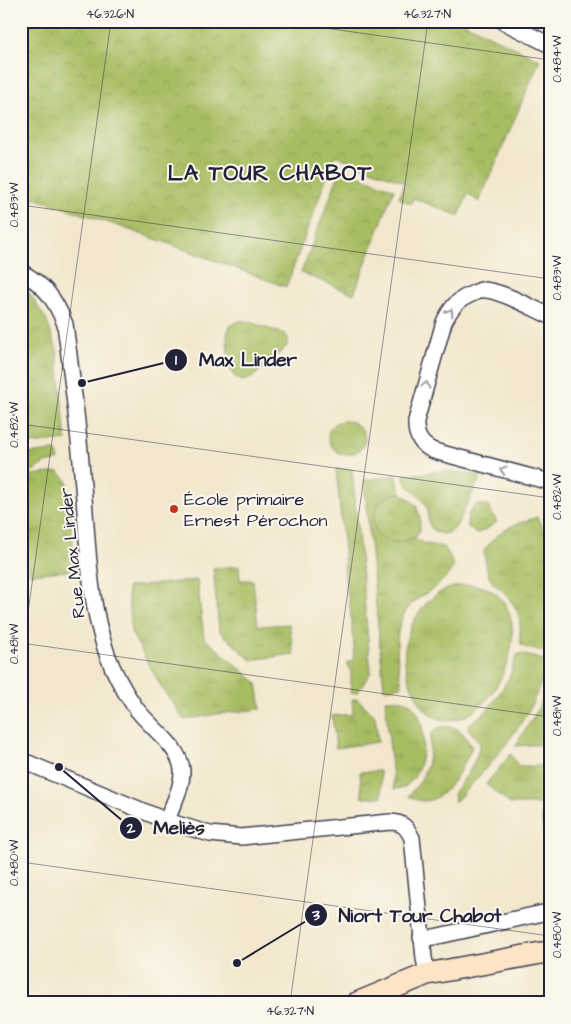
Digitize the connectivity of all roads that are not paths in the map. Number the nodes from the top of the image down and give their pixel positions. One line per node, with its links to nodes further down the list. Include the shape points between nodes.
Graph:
1 (510, 23): 2 (street)
2 (550, 45)
3 (21, 272): 7 (street, Rue Max Linder, via 49,294 65,324 94,603 107,654 126,693 180,760 180,786)
4 (550, 316): 5 (street, one-way to 4, via 434,452 419,440 416,428 444,322 449,311 462,298 482,290 493,291)
5 (550, 482)
6 (21, 760): 7 (street)
7 (167, 821): 9 (street, via 210,834 241,837 390,822 403,824 412,838)
8 (542, 913): 9 (street)
9 (421, 938): 11 (street)
10 (550, 953): 11 (street)
11 (428, 974): 12 (street)
12 (356, 1003)

